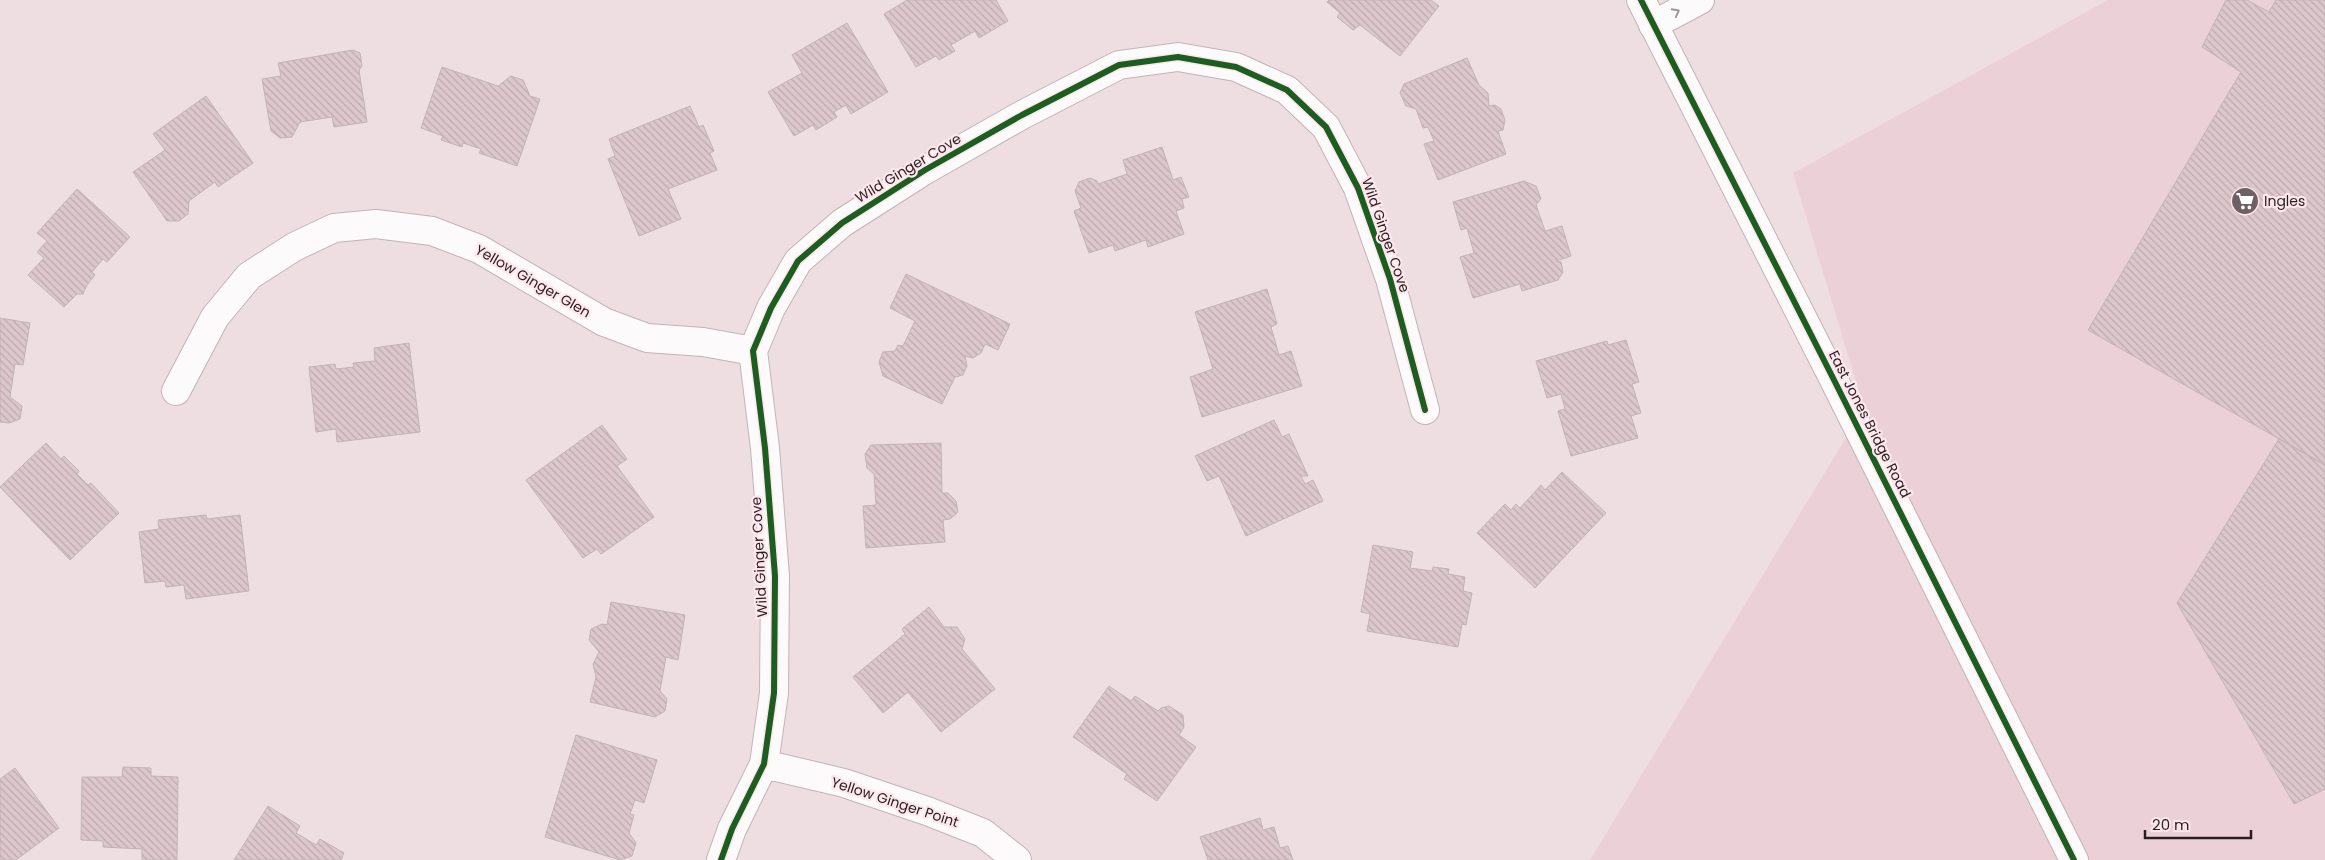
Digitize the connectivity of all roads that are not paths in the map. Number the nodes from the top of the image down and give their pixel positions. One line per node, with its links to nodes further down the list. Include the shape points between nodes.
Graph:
1 (1641, 0): 3 (street, East Jones Bridge Road)
2 (1700, 0): 3 (street, one-way to 2)
3 (1653, 25): 10 (street, East Jones Bridge Road)
4 (753, 351): 5 (street, Yellow Ginger Glen, via 703,342 648,338 604,322 479,249 432,232 376,224 334,228 294,247 249,276 215,317); 6 (street, Wild Ginger Cove, via 771,308 798,261 842,222 933,165 1119,65 1178,57 1236,67 1287,90 1326,127 1358,188 1390,279); 7 (street, Wild Ginger Cove, via 765,448 775,576 774,693)
5 (176, 391)
6 (1426, 410)
7 (764, 764): 8 (street, Wild Ginger Cove, via 732,829); 9 (street, Yellow Ginger Point, via 844,783 983,832)
8 (721, 860)
9 (1017, 860)
10 (2074, 860)

